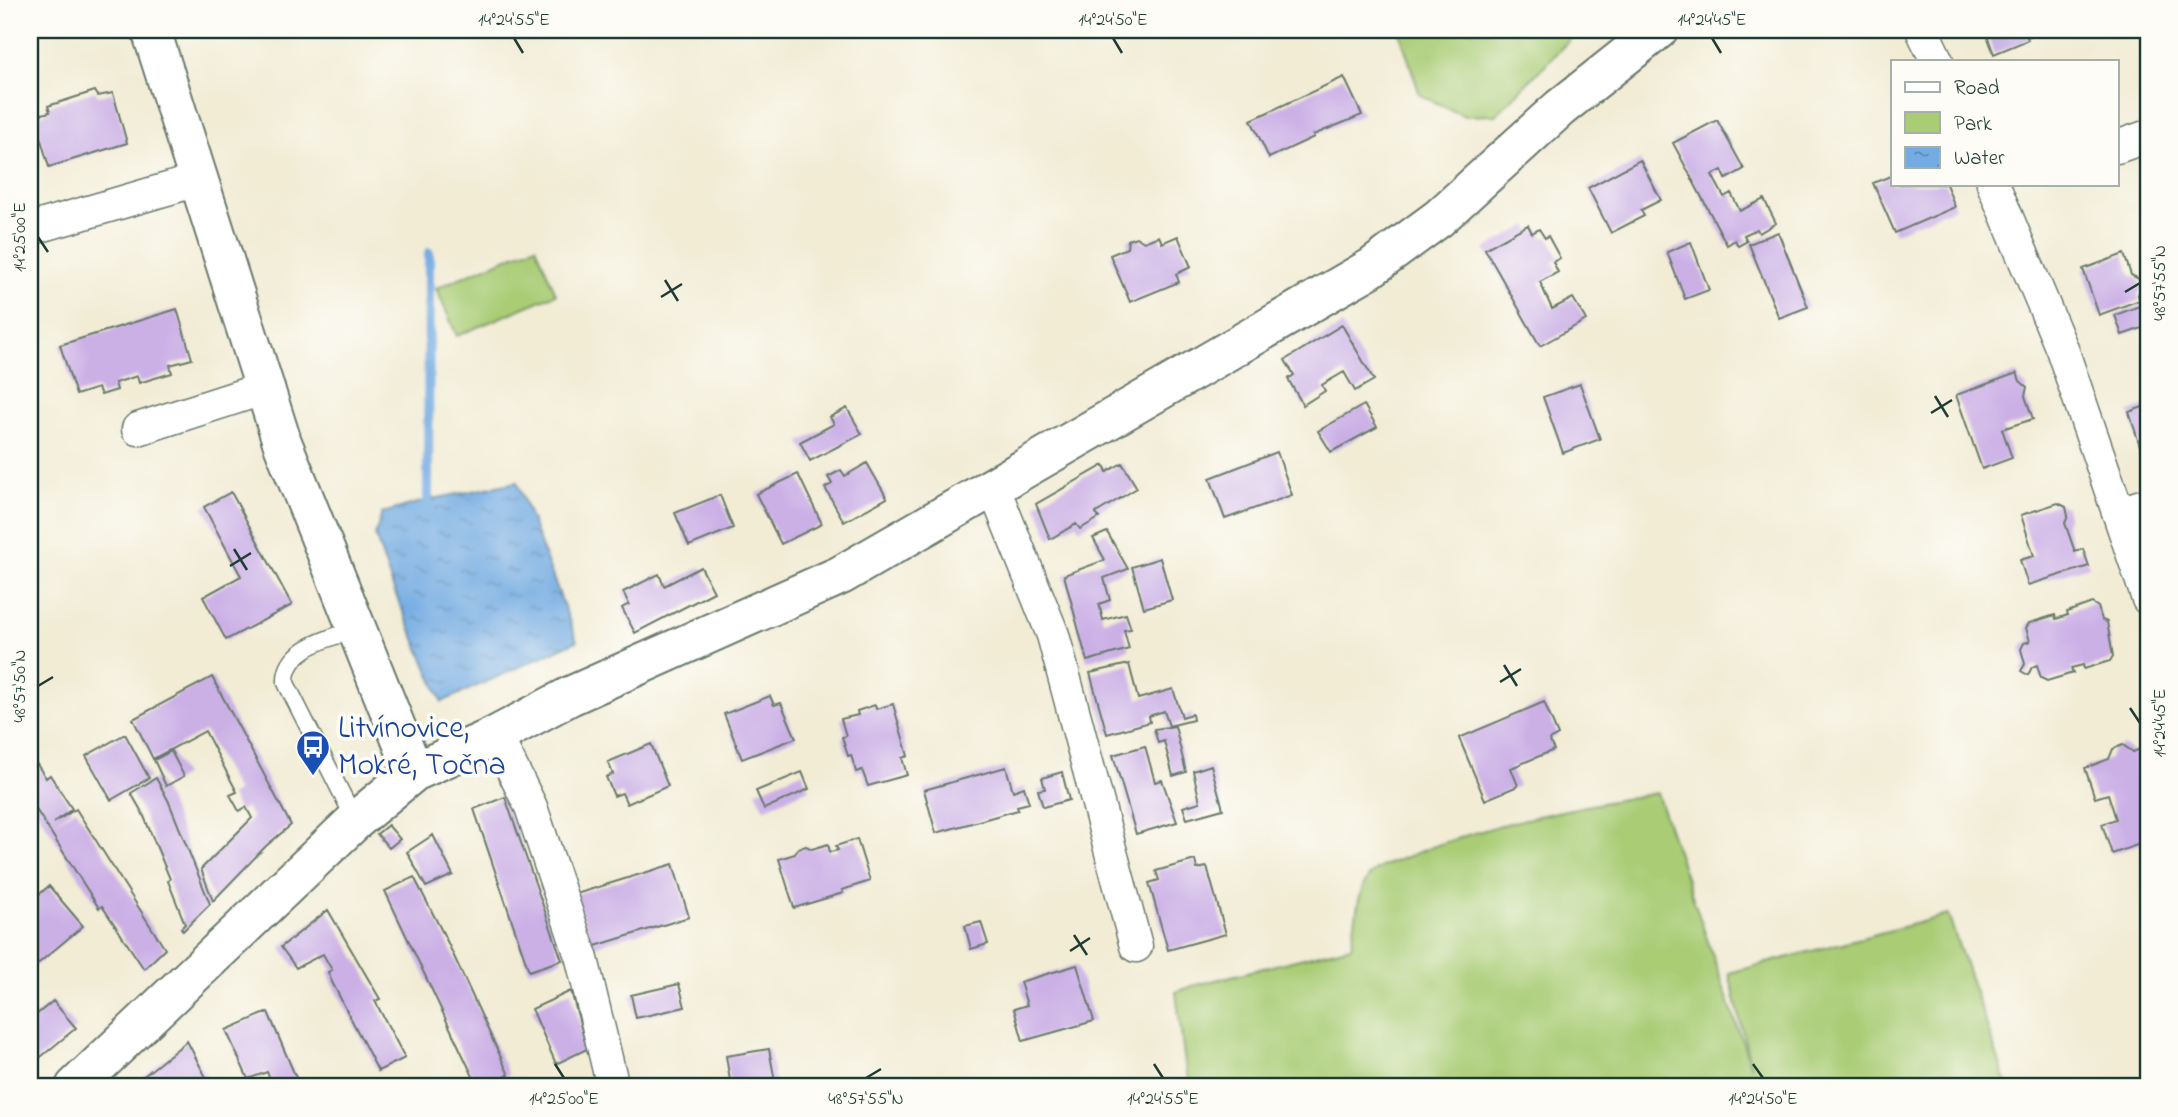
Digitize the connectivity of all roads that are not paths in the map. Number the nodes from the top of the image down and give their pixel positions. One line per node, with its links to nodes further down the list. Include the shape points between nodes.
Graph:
1 (151, 30): 7 (street)
2 (1658, 30): 12 (street, via 1560,108 1439,218 1371,268)
3 (1922, 30): 4 (street)
4 (1937, 60)
5 (2148, 136): 6 (street)
6 (2118, 147)
7 (198, 180): 9 (street); 10 (street)
8 (2001, 186): 13 (street, via 2062,349)
9 (30, 229)
10 (265, 388): 11 (street); 15 (street)
11 (138, 429)
12 (993, 486): 16 (street, via 841,575 570,696); 19 (street, via 1053,635)
13 (2134, 509): 14 (street)
14 (2148, 599)
15 (356, 628): 17 (street); 18 (lane, via 306,649 285,676)
16 (493, 737): 17 (street); 21 (street, via 531,807 582,959)
17 (414, 772): 18 (street)
18 (355, 821): 20 (street)
19 (1136, 946)
20 (75, 1087)
21 (612, 1087)

